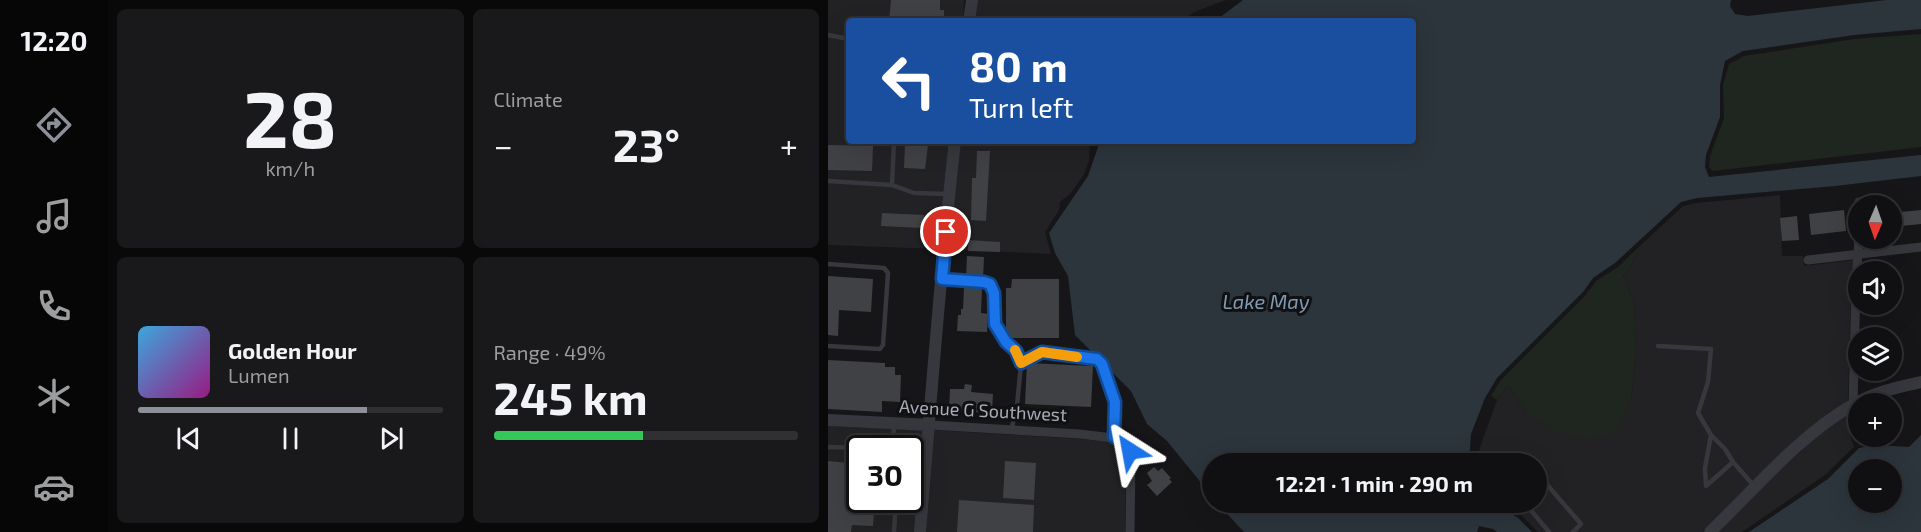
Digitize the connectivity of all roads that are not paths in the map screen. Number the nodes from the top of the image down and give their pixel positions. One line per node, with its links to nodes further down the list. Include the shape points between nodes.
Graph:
1 (972, 0): 2 (street)
2 (969, 18)
3 (828, 35): 4 (lane)
4 (846, 38)
5 (894, 144): 8 (lane)
6 (955, 144): 9 (street)
7 (828, 181): 8 (lane)
8 (892, 185): 9 (lane, via 914,193)
9 (949, 194): 15 (street)
10 (1921, 247): 12 (street)
11 (1859, 249): 12 (street)
12 (1859, 254): 13 (street); 20 (street)
13 (1808, 260)
14 (828, 264): 16 (lane, via 884,268 888,273 880,349)
15 (942, 279): 18 (lane, via 990,284 995,324); 25 (street)
16 (828, 346)
17 (1658, 346): 28 (lane, via 1711,349 1708,382 1698,413)
18 (1021, 363): 26 (lane); 29 (lane, via 1042,352 1097,359 1115,402)
19 (1921, 382): 21 (street)
20 (1853, 393)
21 (1880, 393)
22 (1848, 408): 34 (street, via 1827,422)
23 (828, 420): 24 (street, Avenue G Southwest)
24 (894, 424): 25 (street, Avenue G Southwest); 27 (lane)
25 (930, 425): 26 (street, Avenue G Southwest); 38 (street)
26 (1011, 431): 29 (street, Avenue G Southwest)
27 (894, 435)
28 (1711, 435): 32 (lane); 32 (lane, via 1706,486)
29 (1114, 437): 39 (street, via 1124,441 1130,451)
30 (828, 447): 31 (lane)
31 (846, 448)
32 (1733, 462): 34 (lane)
33 (1547, 485): 41 (lane, via 1581,524)
34 (1755, 487): 42 (street)
35 (895, 513): 37 (lane)
36 (1533, 513): 40 (lane)
37 (894, 532)
38 (920, 532)
39 (1130, 532)
40 (1549, 532)
41 (1573, 532)
42 (1710, 532)

